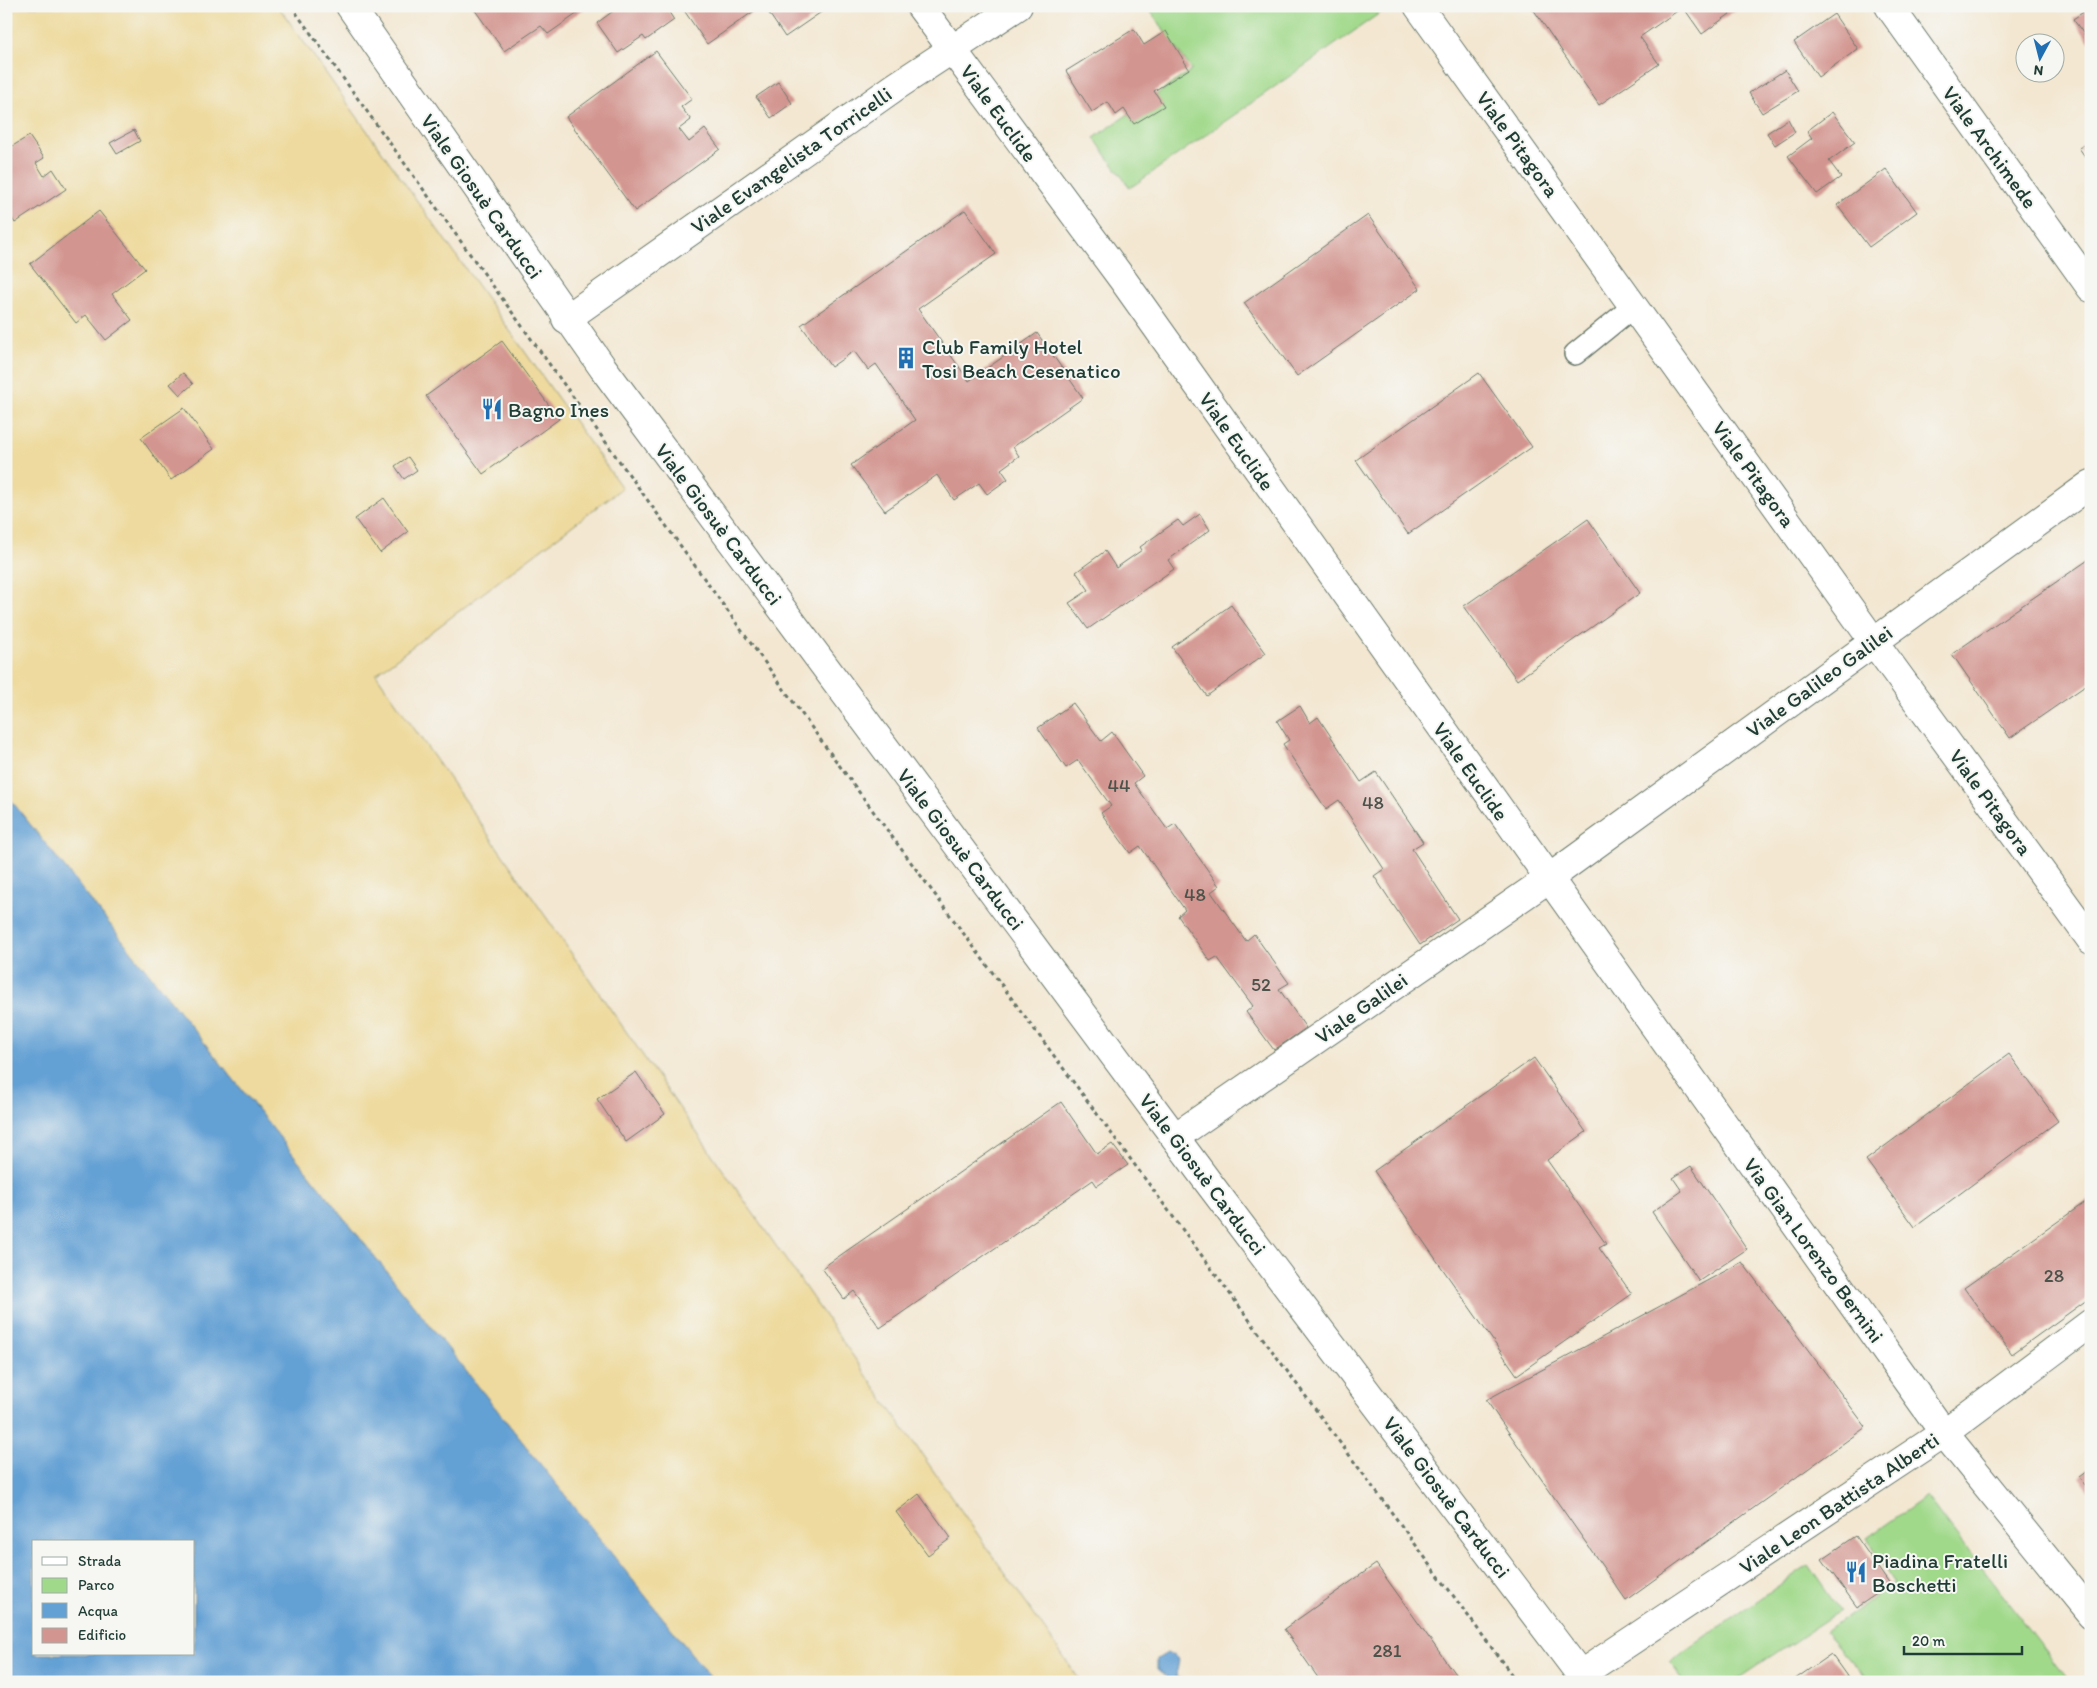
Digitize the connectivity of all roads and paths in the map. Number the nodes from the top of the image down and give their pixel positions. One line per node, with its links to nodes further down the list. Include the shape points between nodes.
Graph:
1 (291, 6): 21 (path, via 825,746)
2 (350, 6): 10 (street, Viale Giosuè Carducci)
3 (920, 6): 7 (street, Viale Euclide)
4 (1018, 6): 7 (street, Viale Evangelista Torricelli)
5 (1418, 6): 9 (street, Viale Pitagora)
6 (1889, 6): 8 (street, Viale Archimede)
7 (953, 49): 10 (street, Viale Evangelista Torricelli); 14 (street, Viale Euclide, via 1123,280)
8 (2091, 288)
9 (1634, 306): 11 (lane); 13 (street, Viale Pitagora)
10 (566, 318): 16 (street, Viale Giosuè Carducci)
11 (1575, 354)
12 (2091, 484): 13 (street, Viale Galileo Galilei)
13 (1874, 642): 14 (street, Viale Galileo Galilei); 15 (street, Viale Pitagora)
14 (1548, 878): 16 (street, Viale Galilei); 18 (street, Via Gian Lorenzo Bernini)
15 (2091, 940)
16 (1175, 1137): 20 (street, Viale Giosuè Carducci)
17 (2091, 1323): 18 (street, Viale Leon Battista Alberti)
18 (1944, 1433): 19 (street, Via Gian Lorenzo Bernini); 20 (street, Viale Leon Battista Alberti)
19 (2091, 1614)
20 (1584, 1678)
21 (1517, 1682)

